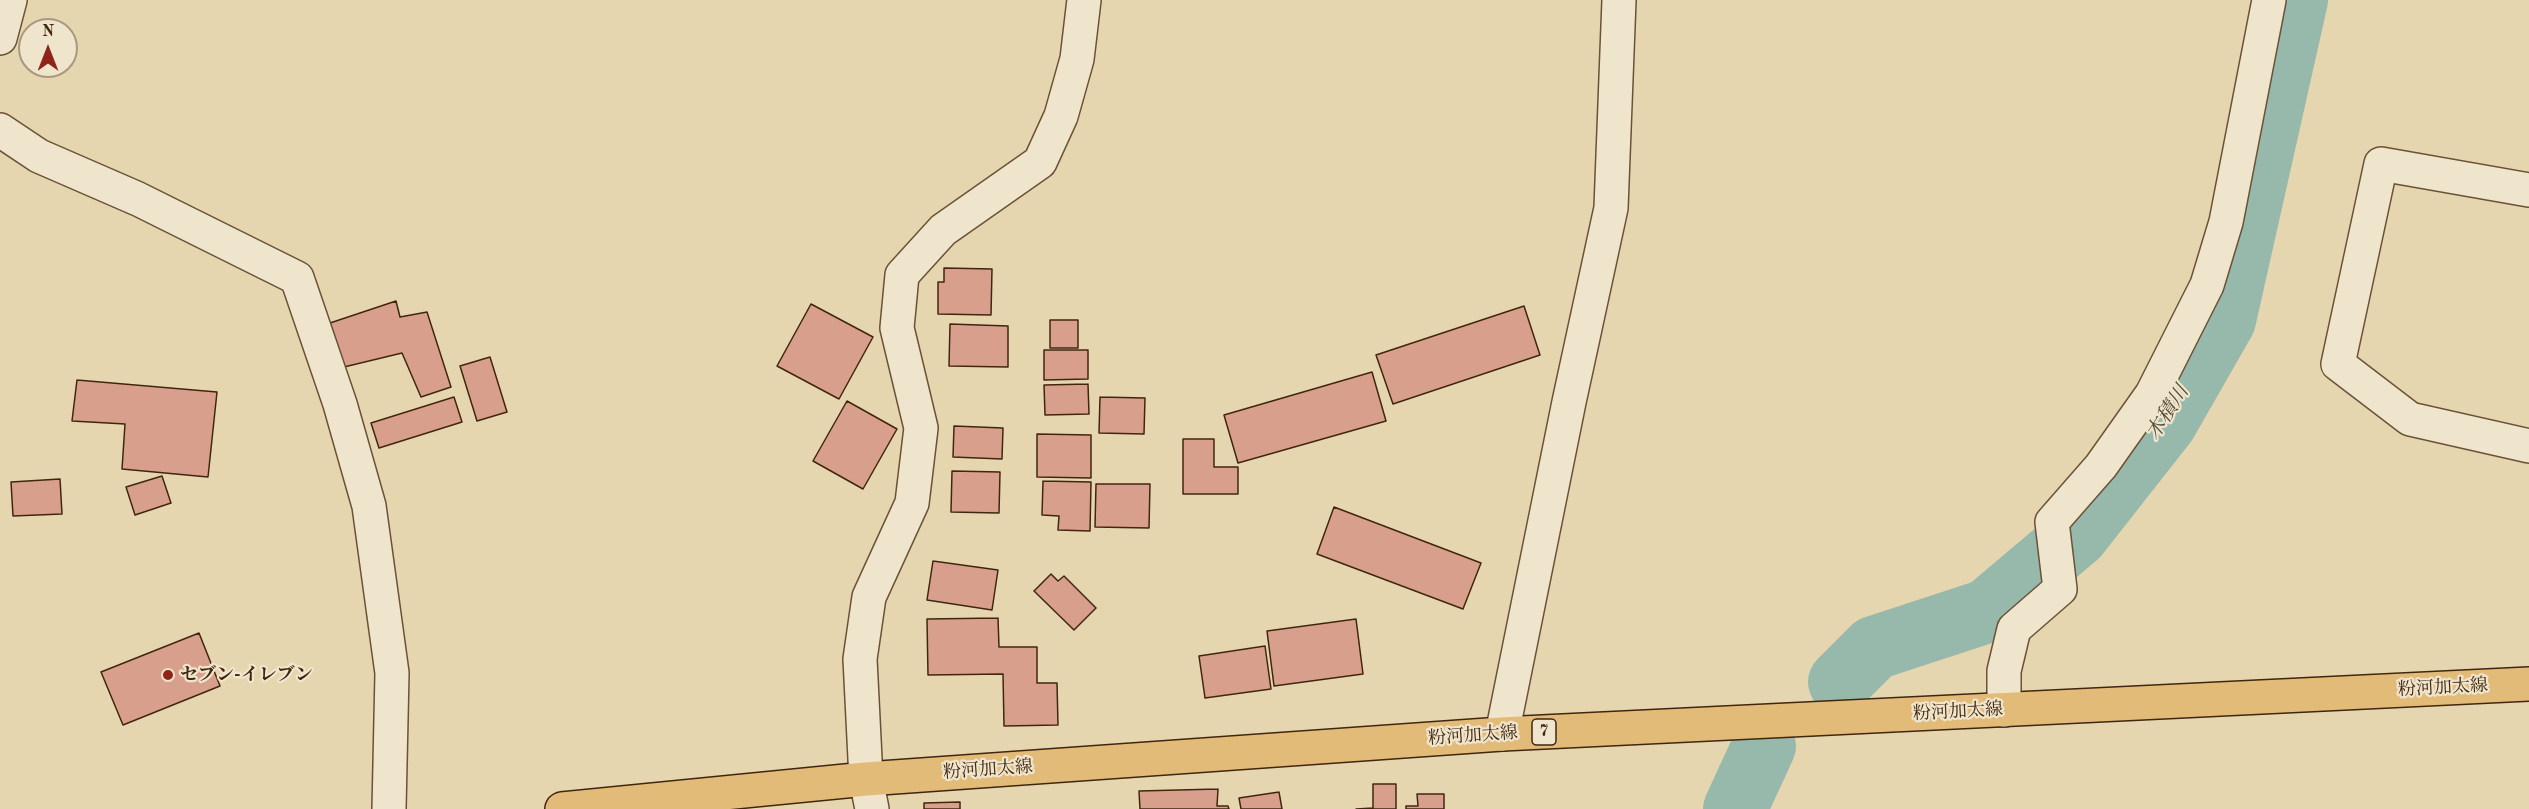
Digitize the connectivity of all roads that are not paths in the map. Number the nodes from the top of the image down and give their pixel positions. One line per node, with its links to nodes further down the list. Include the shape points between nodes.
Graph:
1 (10, 0): 5 (street)
2 (1084, 0): 12 (street, via 1077,59 1061,116 1040,162 943,230 902,275 897,328 921,428 912,503 869,597 860,658)
3 (1619, 0): 11 (street, via 1611,208)
4 (2269, 0): 10 (street, via 2226,222 2208,285 2152,394 2101,466 2052,522 2060,590 2014,628 2004,671)
5 (0, 38)
6 (0, 130): 13 (street, via 39,156 138,199 297,278 340,404 369,507 392,673)
7 (2529, 190): 8 (street, via 2381,164 2338,364 2410,419)
8 (2529, 446)
9 (2529, 684): 10 (main road, 粉河加太線 / 7)
10 (2004, 710): 11 (main road, 粉河加太線 / 7)
11 (1502, 734): 12 (main road, 粉河加太線 / 7)
12 (869, 794): 14 (main road, 粉河加太線 / 7)
13 (389, 809)
14 (562, 809)

